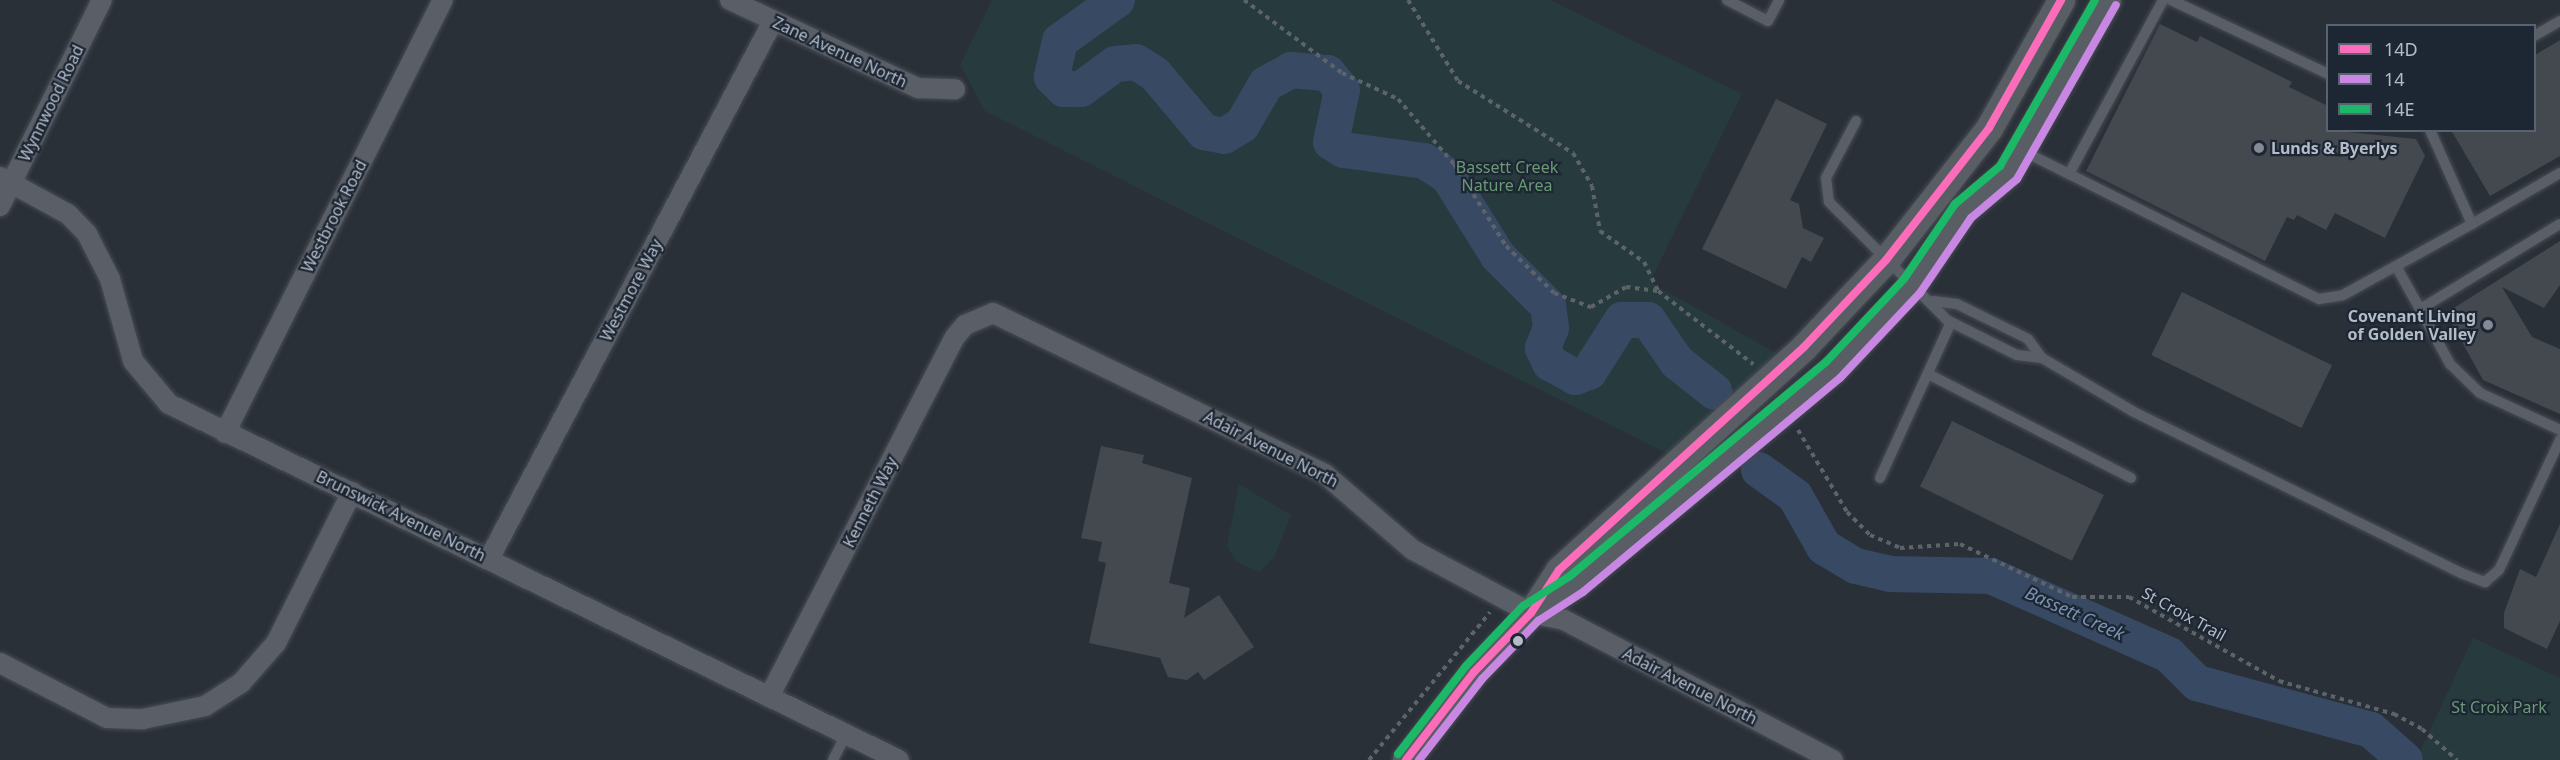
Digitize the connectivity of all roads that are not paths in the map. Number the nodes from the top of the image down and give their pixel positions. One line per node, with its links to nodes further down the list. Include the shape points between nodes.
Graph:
1 (102, 0): 20 (street, Wynnwood Road)
2 (443, 0): 33 (street, Westbrook Road)
3 (729, 0): 10 (street, Zane Avenue North)
4 (1727, 0): 5 (lane, via 1768,21)
5 (1779, 0)
6 (2061, 0): 24 (street, via 1989,128)
7 (2107, 0): 17 (street)
8 (2163, 0): 19 (lane)
9 (2171, 0): 13 (lane)
10 (773, 21): 14 (street, Zane Avenue North, via 918,88); 38 (street, Westmore Way)
11 (2560, 21): 12 (lane)
12 (2536, 35)
13 (2326, 73)
14 (955, 89)
15 (1856, 121): 24 (lane, via 1825,191 1834,210)
16 (2431, 132): 22 (lane)
17 (2021, 150): 19 (lane); 26 (street, via 2008,172 1964,211)
18 (2560, 173): 22 (lane)
19 (2069, 174): 25 (lane, via 2319,299 2343,295)
20 (6, 180): 21 (street, Wynnwood Road); 33 (street, Brunswick Avenue North, via 68,214 87,234 110,279 133,361 148,385 169,404)
21 (0, 206)
22 (2472, 224): 25 (lane)
23 (2560, 224): 27 (lane)
24 (1886, 260): 26 (lane); 39 (street, via 1796,355 1592,536 1559,570)
25 (2396, 266): 27 (lane)
26 (1923, 294): 29 (lane); 30 (lane, via 1957,304 2028,339); 39 (street, via 1576,584)
27 (2420, 309): 32 (lane, via 2450,364 2480,393)
28 (980, 316): 39 (street, Adair Avenue North, via 1008,317 1326,475 1401,542); 41 (street, Kenneth Way, via 955,336)
29 (1951, 322): 30 (lane, via 2017,355); 31 (lane)
30 (2042, 358): 34 (lane, via 2158,424 2485,582 2499,570)
31 (1928, 374): 35 (lane); 36 (lane)
32 (2560, 430)
33 (225, 433): 37 (street, Brunswick Avenue North)
34 (2560, 440)
35 (1880, 478)
36 (2131, 478)
37 (352, 492): 38 (street, Brunswick Avenue North); 40 (street, via 281,635 260,664 205,706 168,716 107,718)
38 (489, 559): 41 (street, Brunswick Avenue North)
39 (1531, 613): 45 (street, via 1474,672); 46 (street, Adair Avenue North, via 1564,620)
40 (0, 663)
41 (770, 697): 42 (street, Brunswick Avenue North)
42 (846, 734): 43 (lane); 44 (street, Brunswick Avenue North)
43 (832, 760)
44 (899, 760)
45 (1406, 760)
46 (1833, 760)

